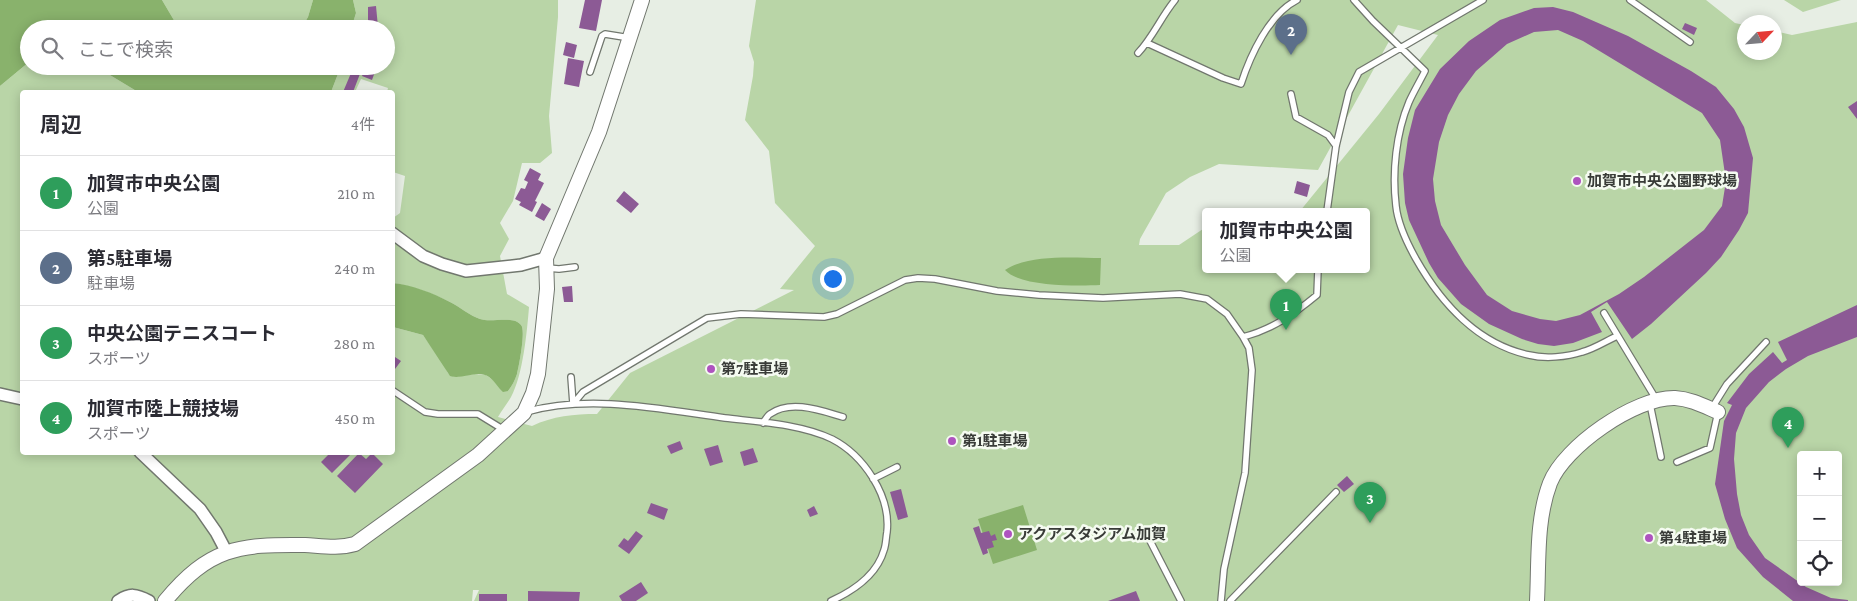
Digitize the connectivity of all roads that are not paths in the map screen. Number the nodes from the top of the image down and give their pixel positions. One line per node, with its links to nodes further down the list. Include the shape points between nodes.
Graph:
1 (642, 0): 7 (street)
2 (1175, 0): 9 (lane)
3 (1297, 0): 9 (lane, via 1274,20 1257,44 1241,84)
4 (1354, 0): 10 (lane)
5 (1483, 0): 10 (lane)
6 (1630, 0): 8 (lane)
7 (630, 38): 12 (lane, via 604,34); 17 (street, via 599,132)
8 (1690, 42)
9 (1147, 43): 11 (lane)
10 (1400, 47): 14 (lane, via 1359,72 1349,92); 22 (lane, via 1425,71 1409,102 1401,130 1394,182 1396,208 1406,241 1429,281 1471,327 1491,341 1530,356 1582,352)
11 (1138, 53)
12 (590, 72)
13 (1291, 94): 14 (lane, via 1296,117 1328,135)
14 (1336, 146): 15 (lane)
15 (1327, 208)
16 (395, 235): 17 (street, via 423,256 466,270)
17 (546, 263): 18 (lane, via 559,269); 31 (street, via 547,289 538,374)
18 (575, 267)
19 (1318, 273): 21 (lane, via 1317,295 1285,320)
20 (1604, 313): 22 (lane)
21 (1243, 336): 29 (lane, via 1227,314 1207,299 1186,295 1039,296 918,278 904,280 837,314 824,317 741,314 707,318 583,392); 48 (lane, via 1249,348 1252,370 1250,416 1245,473 1224,569)
22 (1616, 336): 28 (lane)
23 (1766, 342): 30 (lane, via 1727,384)
24 (571, 377): 29 (lane)
25 (395, 392): 34 (lane, via 425,412 478,414)
26 (0, 394): 27 (street)
27 (20, 399)
28 (1653, 401): 30 (street, via 1675,398); 36 (lane); 50 (street, via 1628,411 1578,446 1556,470 1541,518)
29 (573, 404): 31 (lane); 33 (lane, via 614,404)
30 (1715, 410): 37 (lane, via 1710,448)
31 (524, 412): 34 (street)
32 (843, 417): 33 (lane, via 808,408 786,408 770,414)
33 (763, 423): 39 (lane, via 810,431 832,440 852,452)
34 (505, 432): 42 (street, via 355,544 339,548 265,545)
35 (143, 455): 42 (street, via 200,509)
36 (1661, 457)
37 (1677, 462)
38 (897, 467): 39 (lane)
39 (873, 480): 46 (lane, via 886,510 884,550 864,580 850,592)
40 (1336, 492): 49 (lane)
41 (1147, 535): 47 (lane)
42 (226, 551): 45 (street, via 187,576)
43 (118, 601): 44 (street, via 132,594)
44 (149, 601)
45 (165, 601)
46 (831, 601)
47 (1180, 601)
48 (1221, 601)
49 (1230, 601)
50 (1537, 601)

